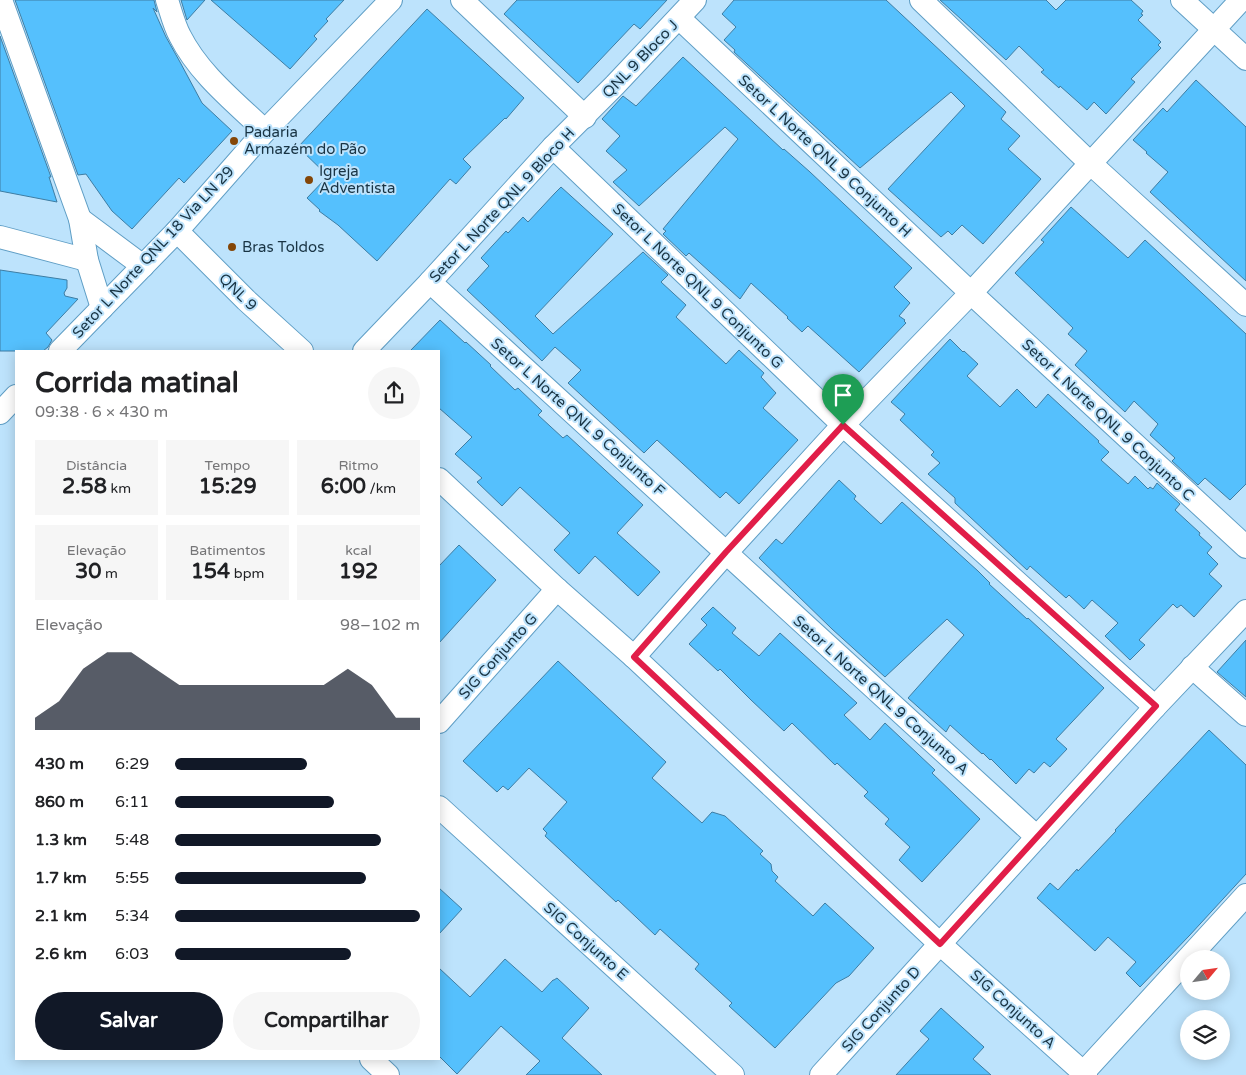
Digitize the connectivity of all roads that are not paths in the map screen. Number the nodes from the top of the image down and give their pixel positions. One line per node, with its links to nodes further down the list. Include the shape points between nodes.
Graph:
1 (1, 0): 16 (street)
2 (166, 0): 13 (street, via 180,36 196,62)
3 (462, 0): 12 (street, Setor L Norte QNL 9 Bloco H)
4 (695, 0): 9 (street, QNL 9 Bloco J)
5 (921, 0): 15 (street)
6 (1182, 0): 10 (street)
7 (1240, 0): 10 (street)
8 (382, 4): 13 (street, Setor L Norte QNL 18 Via LN 29)
9 (679, 18): 12 (street, QNL 9 Bloco J); 22 (street, Setor L Norte QNL 9 Conjunto H)
10 (1214, 29): 11 (street); 15 (street)
11 (1246, 59)
12 (585, 116): 14 (street, Setor L Norte QNL 9 Bloco H)
13 (265, 132): 17 (street, Setor L Norte QNL 18 Via LN 29)
14 (553, 148): 21 (street, Setor L Norte QNL 9 Bloco H); 28 (street, Setor L Norte QNL 9 Conjunto G)
15 (1090, 164): 22 (street); 23 (street)
16 (80, 219): 19 (street); 20 (street)
17 (177, 231): 20 (street, Setor L Norte QNL 18 Via LN 29); 26 (street, QNL 9)
18 (0, 237): 19 (street)
19 (87, 260): 24 (street)
20 (143, 266): 24 (street, Setor L Norte QNL 18 Via LN 29)
21 (430, 282): 27 (street, Setor L Norte QNL 9 Bloco H); 31 (street, Setor L Norte QNL 9 Conjunto F)
22 (971, 293): 28 (street); 30 (street, Setor L Norte QNL 9 Conjunto C)
23 (1246, 305)
24 (102, 308): 25 (street, Setor L Norte QNL 18 Via LN 29)
25 (61, 350)
26 (301, 350)
27 (365, 350)
28 (843, 425): 31 (street); 36 (street, Setor L Norte QNL 9 Conjunto G)
29 (440, 480): 32 (street)
30 (1246, 547)
31 (726, 552): 34 (street); 40 (street, Setor L Norte QNL 9 Conjunto A)
32 (557, 589): 34 (street); 38 (street, SIG Conjunto G)
33 (1246, 610): 35 (street, SIG Conjunto D)
34 (634, 657): 42 (street)
35 (1192, 667): 36 (street, SIG Conjunto D); 37 (street)
36 (1156, 706): 40 (street, SIG Conjunto D)
37 (1246, 715)
38 (440, 721)
39 (440, 808): 46 (street, SIG Conjunto E)
40 (1037, 837): 42 (street, SIG Conjunto D)
41 (1246, 895): 44 (street)
42 (940, 944): 44 (street, SIG Conjunto A); 47 (street, SIG Conjunto D)
43 (372, 1060): 45 (street)
44 (1084, 1074)
45 (388, 1075)
46 (733, 1075)
47 (821, 1075)

